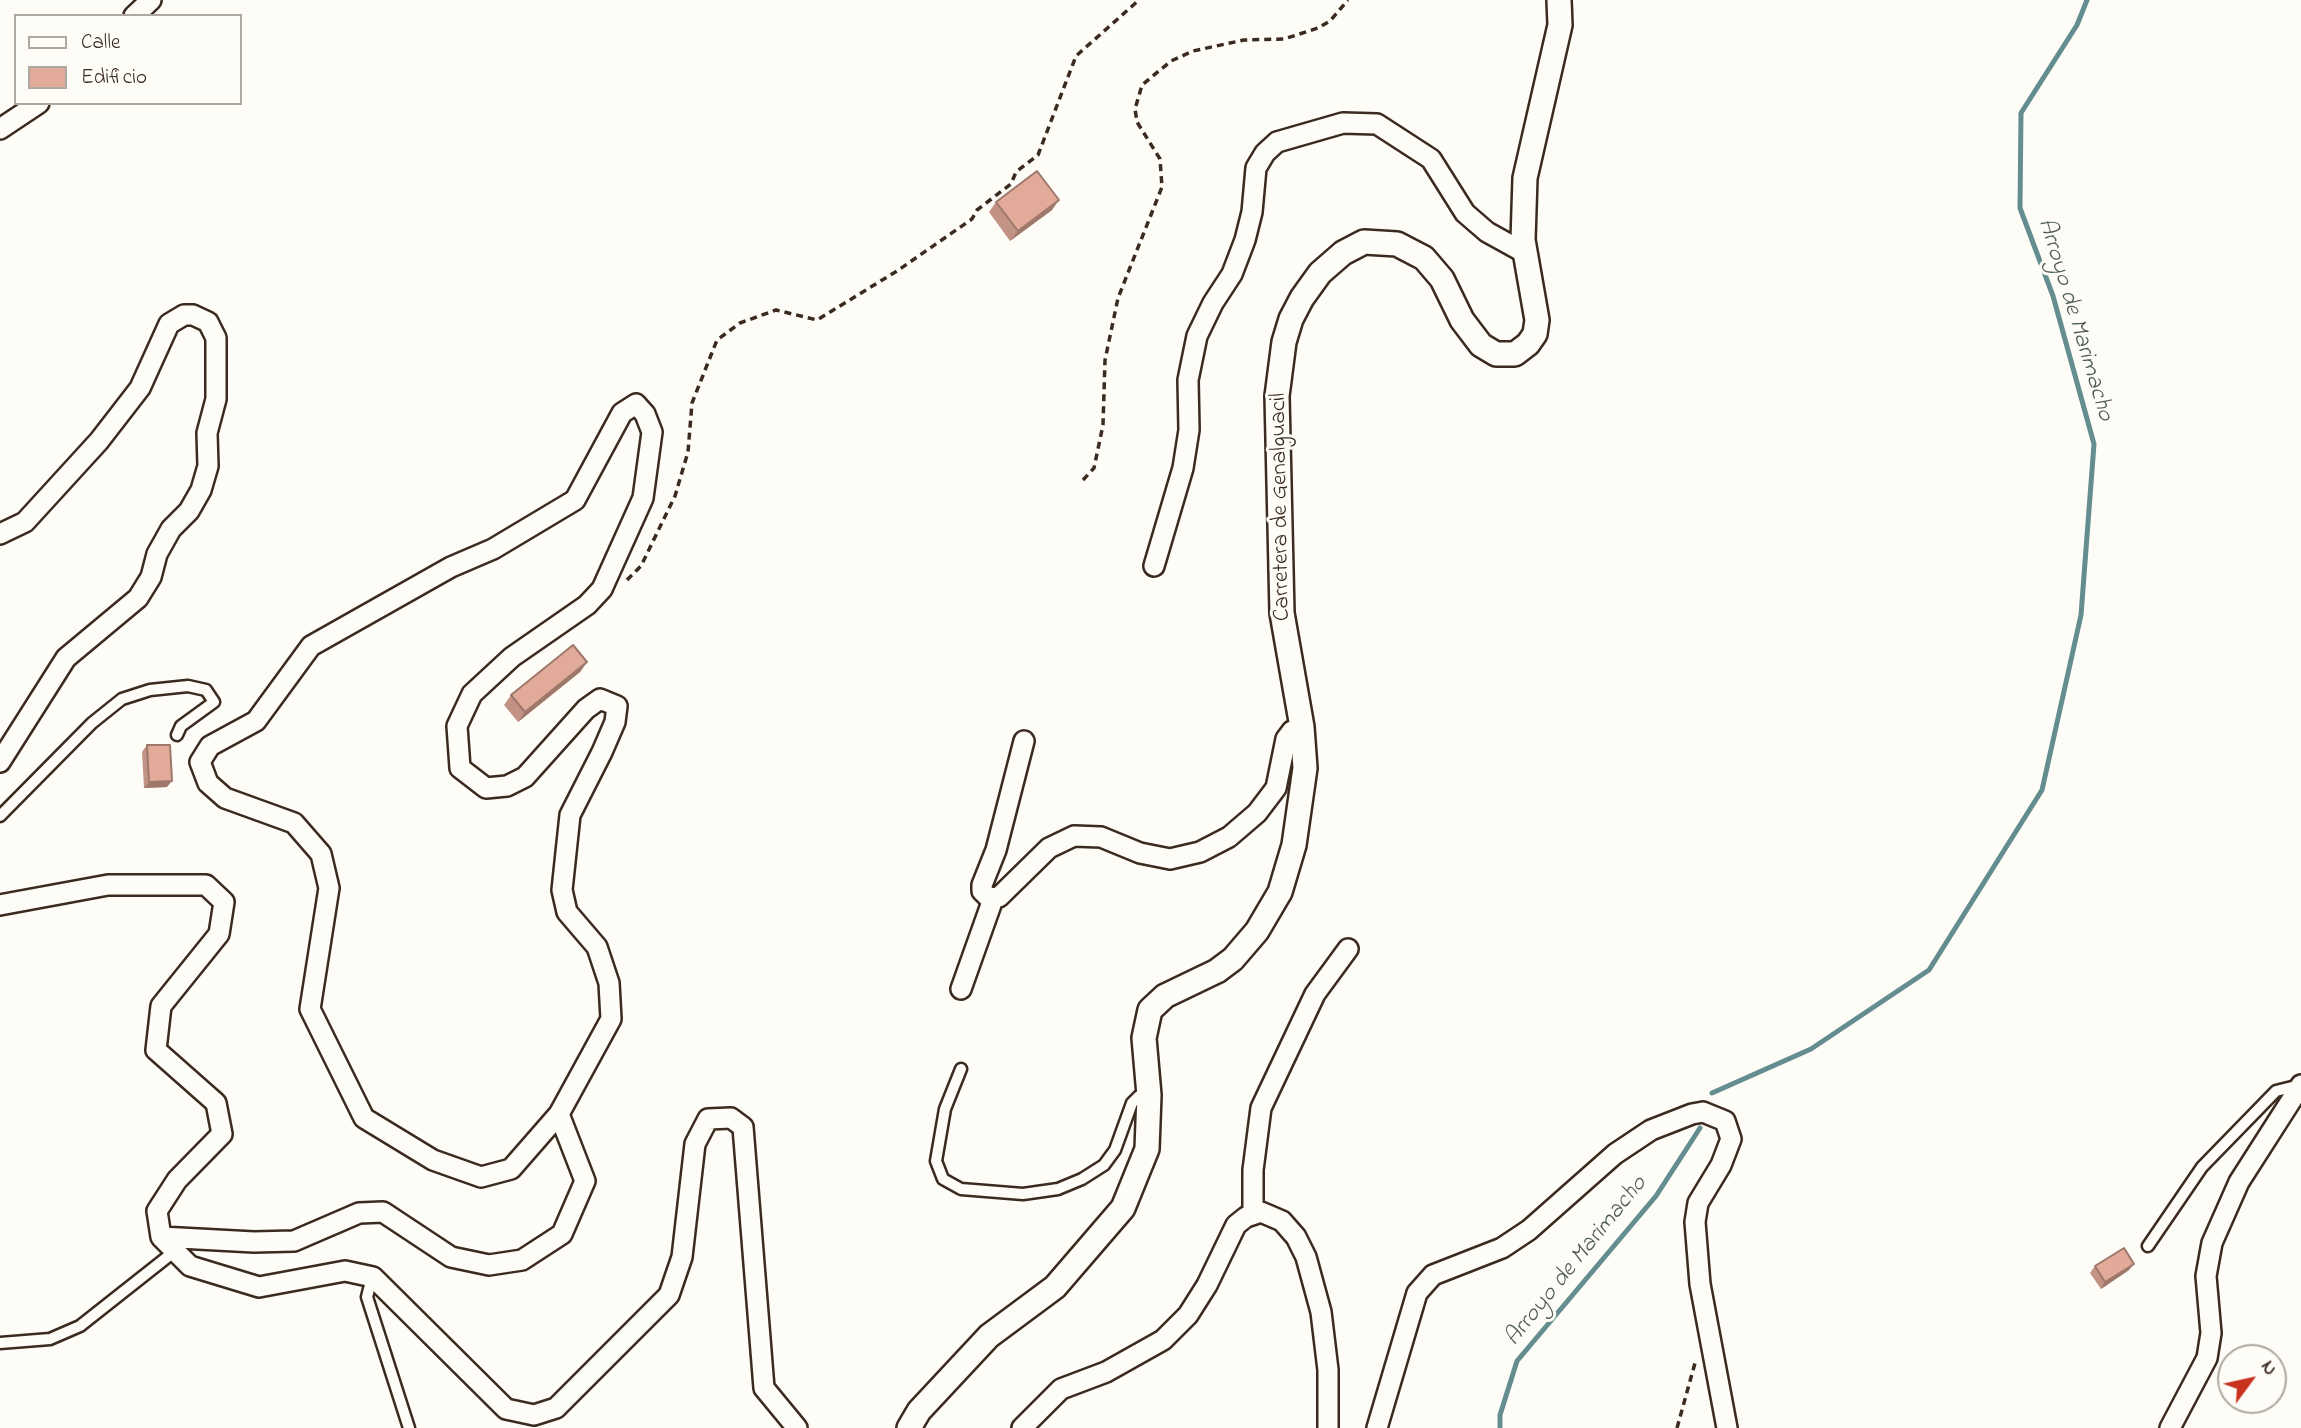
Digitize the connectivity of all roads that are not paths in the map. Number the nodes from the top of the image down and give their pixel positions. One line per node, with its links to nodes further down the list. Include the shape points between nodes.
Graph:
1 (150, 0): 3 (street)
2 (1559, 0): 6 (street, Carretera de Genalguacil, via 1560,25 1525,178)
3 (136, 14)
4 (36, 105): 5 (street)
5 (0, 129)
6 (1525, 253): 8 (street, via 1494,237 1465,213 1431,159 1377,124 1343,123 1277,142 1256,168 1245,240 1198,335 1188,380 1189,430 1183,468); 9 (street, Carretera de Genalguacil, via 1537,320 1535,334 1515,354 1496,354 1481,345 1462,320 1442,279 1424,258 1397,244 1364,242 1343,253 1320,272 1291,319 1277,396 1279,534 1282,612)
7 (0, 534): 12 (street, via 25,522 99,441 140,388 169,324 184,315 208,322 216,338 216,399 201,490 171,529 138,598 66,658)
8 (1154, 566)
9 (1302, 727): 14 (street, via 1286,739 1276,788 1257,813 1228,837 1200,852 1170,859 1101,837 1074,835 1049,848); 20 (street, Carretera de Genalguacil, via 1305,768 1294,845 1280,892 1257,931 1233,959 1165,996 1150,1010 1144,1038)
10 (177, 735): 13 (lane, via 181,726 214,702 206,690 188,686 150,690 122,699)
11 (1024, 741): 14 (street, via 996,850 982,885 984,894)
12 (0, 762)
13 (0, 816)
14 (993, 899): 17 (street)
15 (0, 905): 23 (street, via 108,885 206,885 224,902 219,934 161,1006 156,1050 216,1103 222,1134 177,1180 157,1211)
16 (1349, 950): 22 (street, via 1315,994 1261,1108)
17 (961, 989)
18 (961, 1069): 20 (lane, via 945,1109 936,1161 943,1179 961,1189 1023,1194 1058,1189 1082,1179 1104,1165 1115,1150 1132,1103)
19 (2301, 1085): 24 (lane, via 2276,1091 2202,1167); 34 (street, via 2239,1182 2212,1243 2206,1276 2211,1333 2207,1358)
20 (1149, 1095): 29 (street, Carretera de Genalguacil, via 1147,1149 1123,1208 1055,1287 989,1336 919,1411)
21 (559, 1114): 21 (street, via 611,1019 609,983 597,947 568,912 562,890 570,815 615,722 617,706 600,699 586,709 525,777 507,786 486,788 460,768 457,726 472,694 512,657 587,605 602,589 643,498 652,432 636,404 622,413 575,500 311,646 256,721 210,746 200,762 208,783 225,798 295,823 321,854 329,888 310,1009 364,1118 433,1160 481,1177 511,1169); 23 (street, via 585,1181 562,1234 522,1260 489,1265 451,1257 383,1212 359,1213 294,1241)
22 (1253, 1214): 30 (street, via 1236,1225 1195,1305 1163,1340 1106,1372 1062,1389); 31 (street, via 1268,1213 1282,1221 1306,1257 1322,1323)
23 (168, 1244): 25 (street, via 190,1266 259,1287 345,1271); 26 (lane, via 80,1326 50,1339)
24 (2148, 1247)
25 (373, 1277): 27 (lane, via 367,1297); 28 (street, via 506,1409 534,1415 556,1408 669,1295 682,1257 695,1144 708,1119 731,1118 743,1127 764,1388)
26 (0, 1343)
27 (408, 1428)
28 (797, 1428)
29 (909, 1428)
30 (1022, 1428)
31 (1328, 1428)
32 (1377, 1428): 33 (street, via 1417,1293 1433,1275 1502,1248 1615,1154 1651,1130 1703,1112 1725,1121 1731,1139 1698,1203 1695,1222 1700,1284)
33 (1727, 1428)
34 (2170, 1428)

